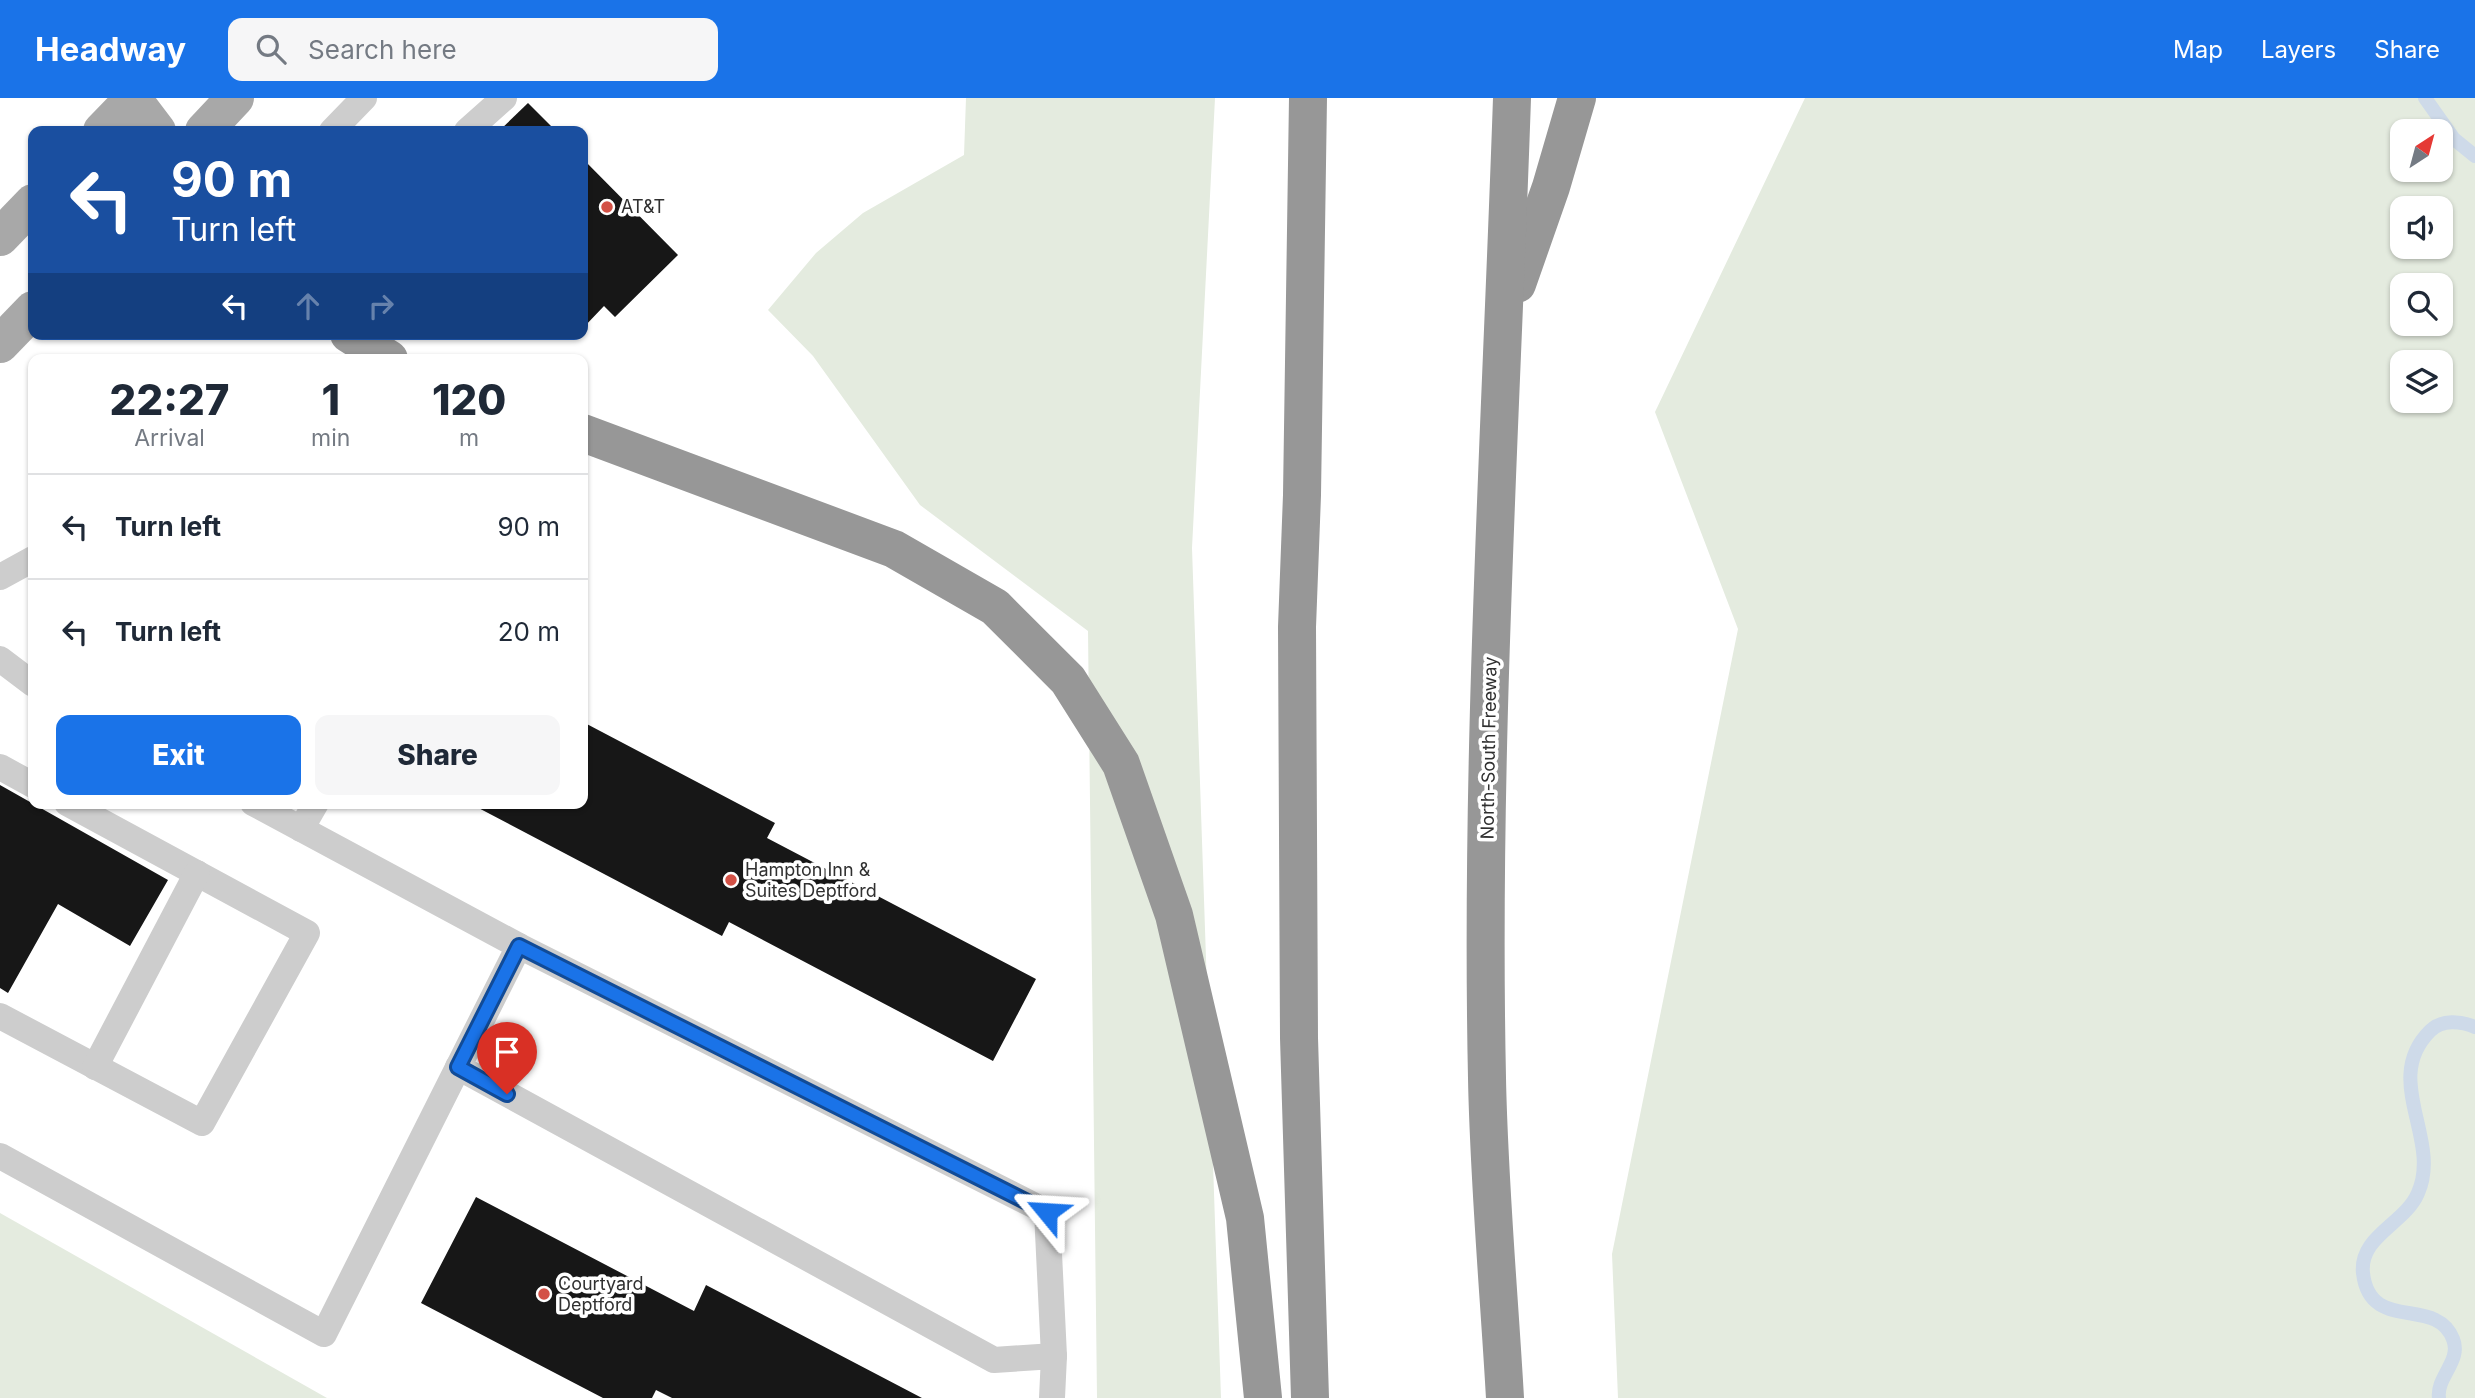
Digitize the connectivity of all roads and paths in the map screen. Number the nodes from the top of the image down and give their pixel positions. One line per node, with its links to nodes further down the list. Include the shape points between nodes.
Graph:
1 (133, 98): 8 (main road); 9 (main road)
2 (235, 98): 10 (main road)
3 (364, 98): 11 (lane)
4 (504, 98): 12 (lane)
5 (1308, 98): 40 (highway, via 1297,640 1299,1038)
6 (1512, 98): 16 (highway, North-South Freeway)
7 (1577, 98): 16 (highway)
8 (107, 126)
9 (153, 126)
10 (209, 126)
11 (337, 126)
12 (473, 126)
13 (28, 208): 14 (main road)
14 (0, 237)
15 (28, 315): 18 (main road)
16 (1506, 316): 41 (highway, North-South Freeway, via 1488,716 1487,1079)
17 (359, 340): 19 (highway)
18 (0, 344)
19 (381, 354)
20 (588, 435): 39 (highway, via 894,549 995,607 1069,680 1121,764 1174,915 1245,1218)
21 (28, 562): 22 (lane)
22 (0, 577)
23 (0, 659): 24 (lane)
24 (28, 680)
25 (0, 767): 26 (lane)
26 (28, 782)
27 (79, 809): 31 (lane)
28 (264, 809): 30 (lane)
29 (313, 809): 30 (lane)
30 (301, 829): 32 (lane)
31 (197, 873): 34 (lane); 34 (lane, via 307,933 202,1123)
32 (519, 946): 35 (lane); 37 (lane, via 1047,1212)
33 (0, 1016): 34 (lane)
34 (95, 1067)
35 (458, 1067): 36 (lane, via 324,1334); 37 (lane, via 994,1360)
36 (0, 1156)
37 (1054, 1356): 38 (lane)
38 (1052, 1398)
39 (1264, 1398)
40 (1310, 1398)
41 (1505, 1398)

